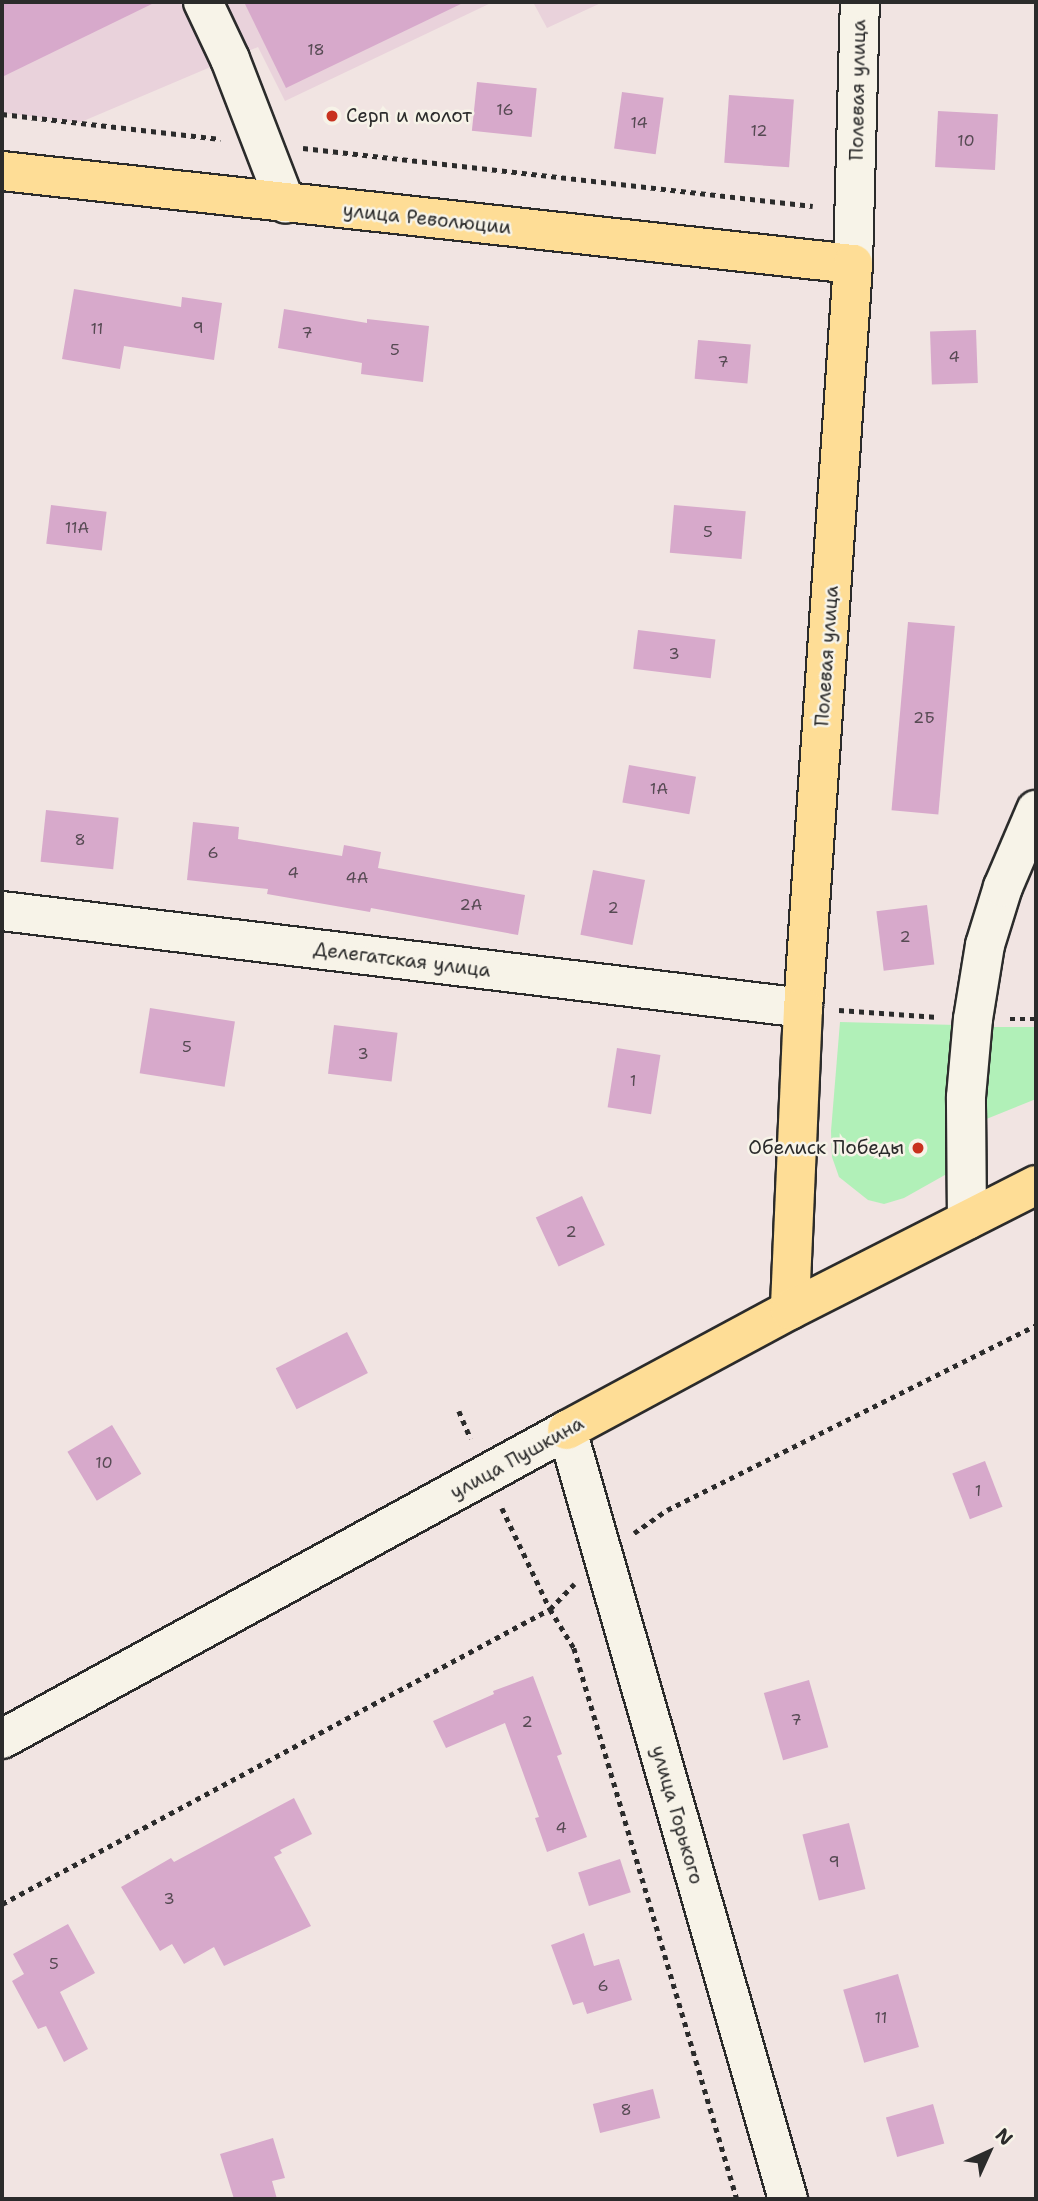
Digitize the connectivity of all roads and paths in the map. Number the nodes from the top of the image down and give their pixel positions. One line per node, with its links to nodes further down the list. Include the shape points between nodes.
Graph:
1 (203, 2): 7 (street)
2 (860, 2): 9 (street, Полевая улица)
3 (2, 114): 4 (path)
4 (222, 139)
5 (291, 147): 8 (path)
6 (2, 171): 7 (main road, улица Революции)
7 (286, 204): 9 (main road, улица Революции)
8 (813, 206)
9 (853, 264): 12 (main road, Полевая улица)
10 (1036, 810): 13 (street, via 1003,887 985,945)
11 (2, 911): 12 (street, Делегатская улица)
12 (803, 1008): 13 (path); 17 (main road, Полевая улица)
13 (973, 1019): 14 (path); 16 (street, via 966,1097)
14 (1036, 1019)
15 (1036, 1185): 16 (main road, улица Пушкина)
16 (967, 1220): 17 (main road, улица Пушкина)
17 (790, 1310): 20 (main road, улица Пушкина)
18 (1036, 1325): 22 (path, via 667,1510)
19 (459, 1411): 21 (path)
20 (567, 1430): 21 (street, улица Пушкина); 22 (street, улица Горького)
21 (485, 1475): 23 (path); 24 (street, улица Пушкина)
22 (603, 1555): 23 (path); 27 (street, улица Горького)
23 (550, 1609): 25 (path); 26 (path, via 574,1648)
24 (2, 1739)
25 (2, 1904)
26 (737, 2199)
27 (788, 2199)

